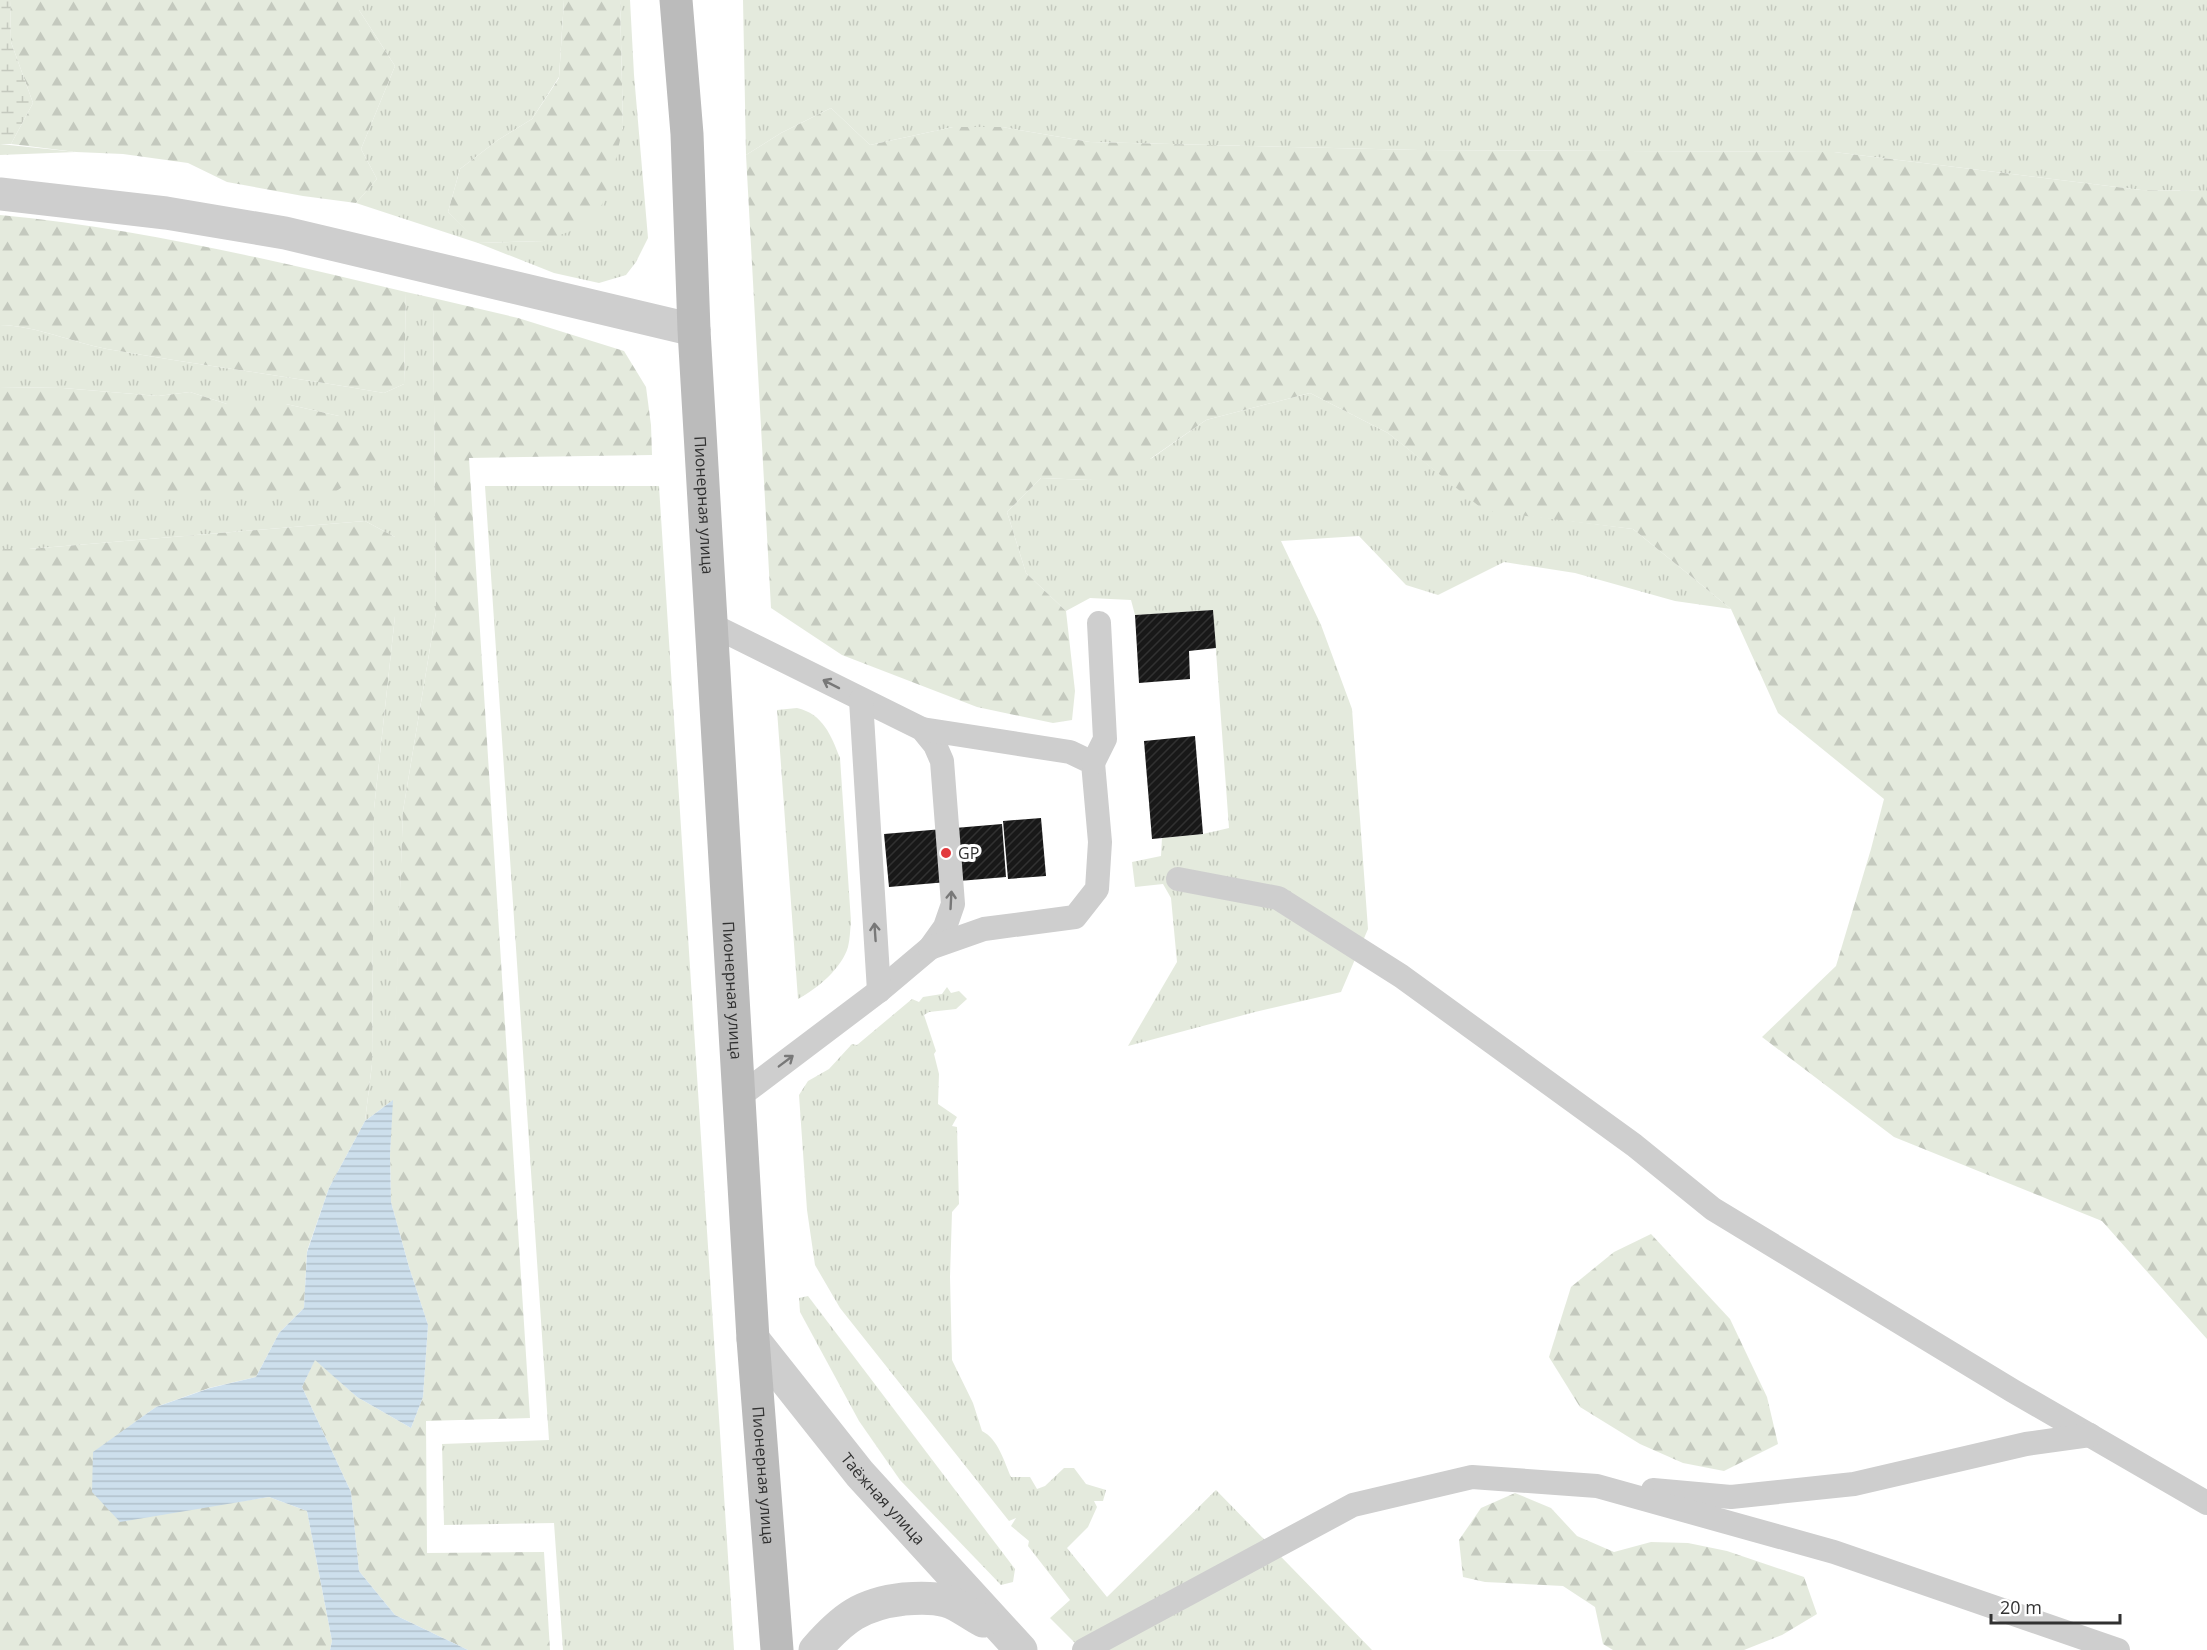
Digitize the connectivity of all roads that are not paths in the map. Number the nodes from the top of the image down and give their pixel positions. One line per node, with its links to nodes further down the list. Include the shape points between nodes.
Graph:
1 (676, 0): 3 (street)
2 (694, 0): 3 (street)
3 (687, 134): 5 (street, Пионерная улица)
4 (0, 194): 5 (street, via 166,213 285,233)
5 (694, 330): 7 (street, Пионерная улица)
6 (1099, 623): 10 (lane, via 1105,739)
7 (712, 625): 8 (lane, one-way to 7); 14 (street, Пионерная улица)
8 (861, 700): 9 (lane); 13 (lane, one-way to 8)
9 (922, 729): 10 (lane, via 1070,752); 12 (lane, one-way to 9, via 945,927 953,904 942,761)
10 (1093, 763): 12 (lane, via 1100,842 1097,889 1075,917 984,929)
11 (1178, 879): 16 (lane, via 1278,898 1401,976 1634,1145 1713,1209)
12 (930, 948): 13 (lane)
13 (879, 991): 14 (lane, one-way to 13)
14 (740, 1096): 15 (street, Пионерная улица)
15 (753, 1340): 19 (street, Таёжная улица, via 860,1474); 20 (street, Пионерная улица)
16 (2090, 1435): 17 (lane, via 2026,1444 1854,1484 1731,1497); 18 (lane)
17 (1597, 1486): 22 (lane, via 1472,1477 1353,1504); 23 (lane, via 1834,1552)
18 (2207, 1503)
19 (1012, 1641): 21 (street, via 946,1601 916,1598 881,1602 855,1612)
20 (777, 1650)
21 (815, 1650)
22 (1084, 1650)
23 (2118, 1650)

